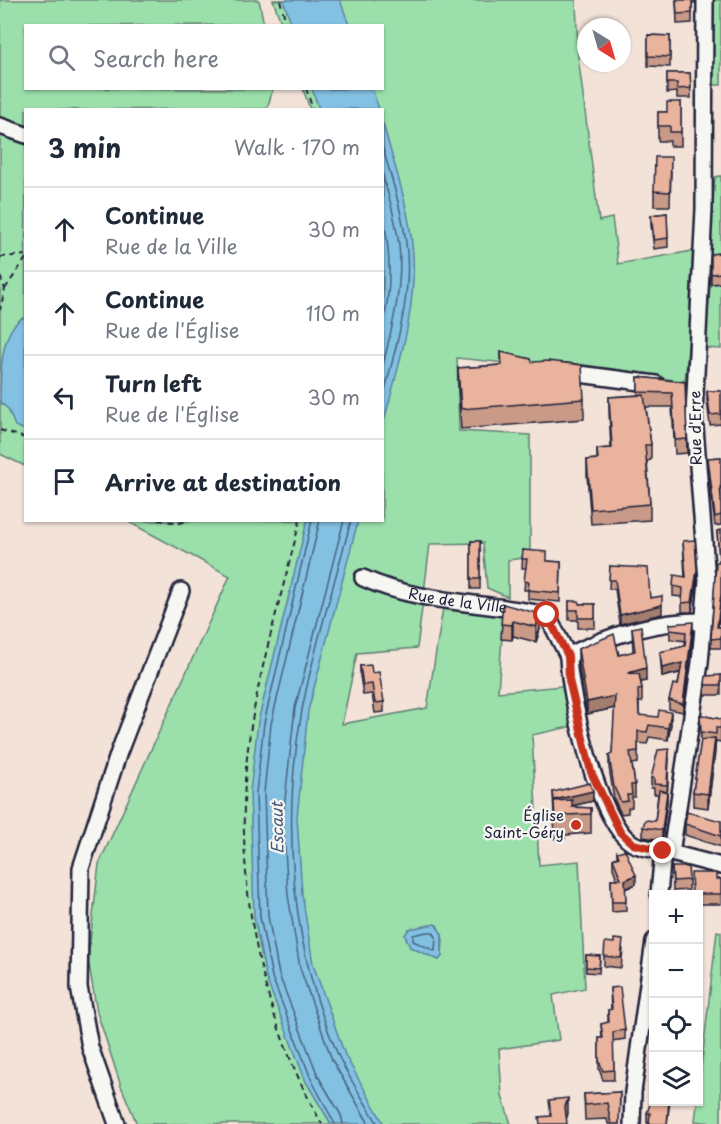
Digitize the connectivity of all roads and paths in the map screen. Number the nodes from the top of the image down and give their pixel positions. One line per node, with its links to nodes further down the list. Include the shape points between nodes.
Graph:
1 (280, 0): 3 (path)
2 (705, 0): 15 (street, Rue d'Erre, via 704,209)
3 (286, 24)
4 (307, 90): 5 (path)
5 (312, 108)
6 (0, 126): 7 (street)
7 (24, 134)
8 (0, 257): 9 (path)
9 (24, 257)
10 (24, 260): 12 (path)
11 (0, 276): 12 (path)
12 (5, 289): 13 (path)
13 (0, 310)
14 (546, 370): 15 (street)
15 (684, 387): 19 (street, Rue d'Erre)
16 (0, 430): 17 (path)
17 (24, 437)
18 (300, 522): 29 (path, via 250,733 244,836 251,916 266,987 288,1053)
19 (714, 570): 22 (street, Rue d'Erre)
20 (363, 578): 23 (street, Rue de la Ville, via 390,590 547,615)
21 (181, 591): 28 (street, via 118,752 81,868 79,987 90,1047)
22 (703, 621): 23 (street, via 673,621 639,628 600,640); 24 (street, Rue d'Erre, via 700,663)
23 (568, 656): 24 (street, via 569,680 591,772 620,832 633,844)
24 (667, 852): 25 (street); 26 (street, Rue d'Erre)
25 (721, 866)
26 (660, 890)
27 (654, 944): 30 (street)
28 (117, 1124)
29 (322, 1124)
30 (632, 1124)

